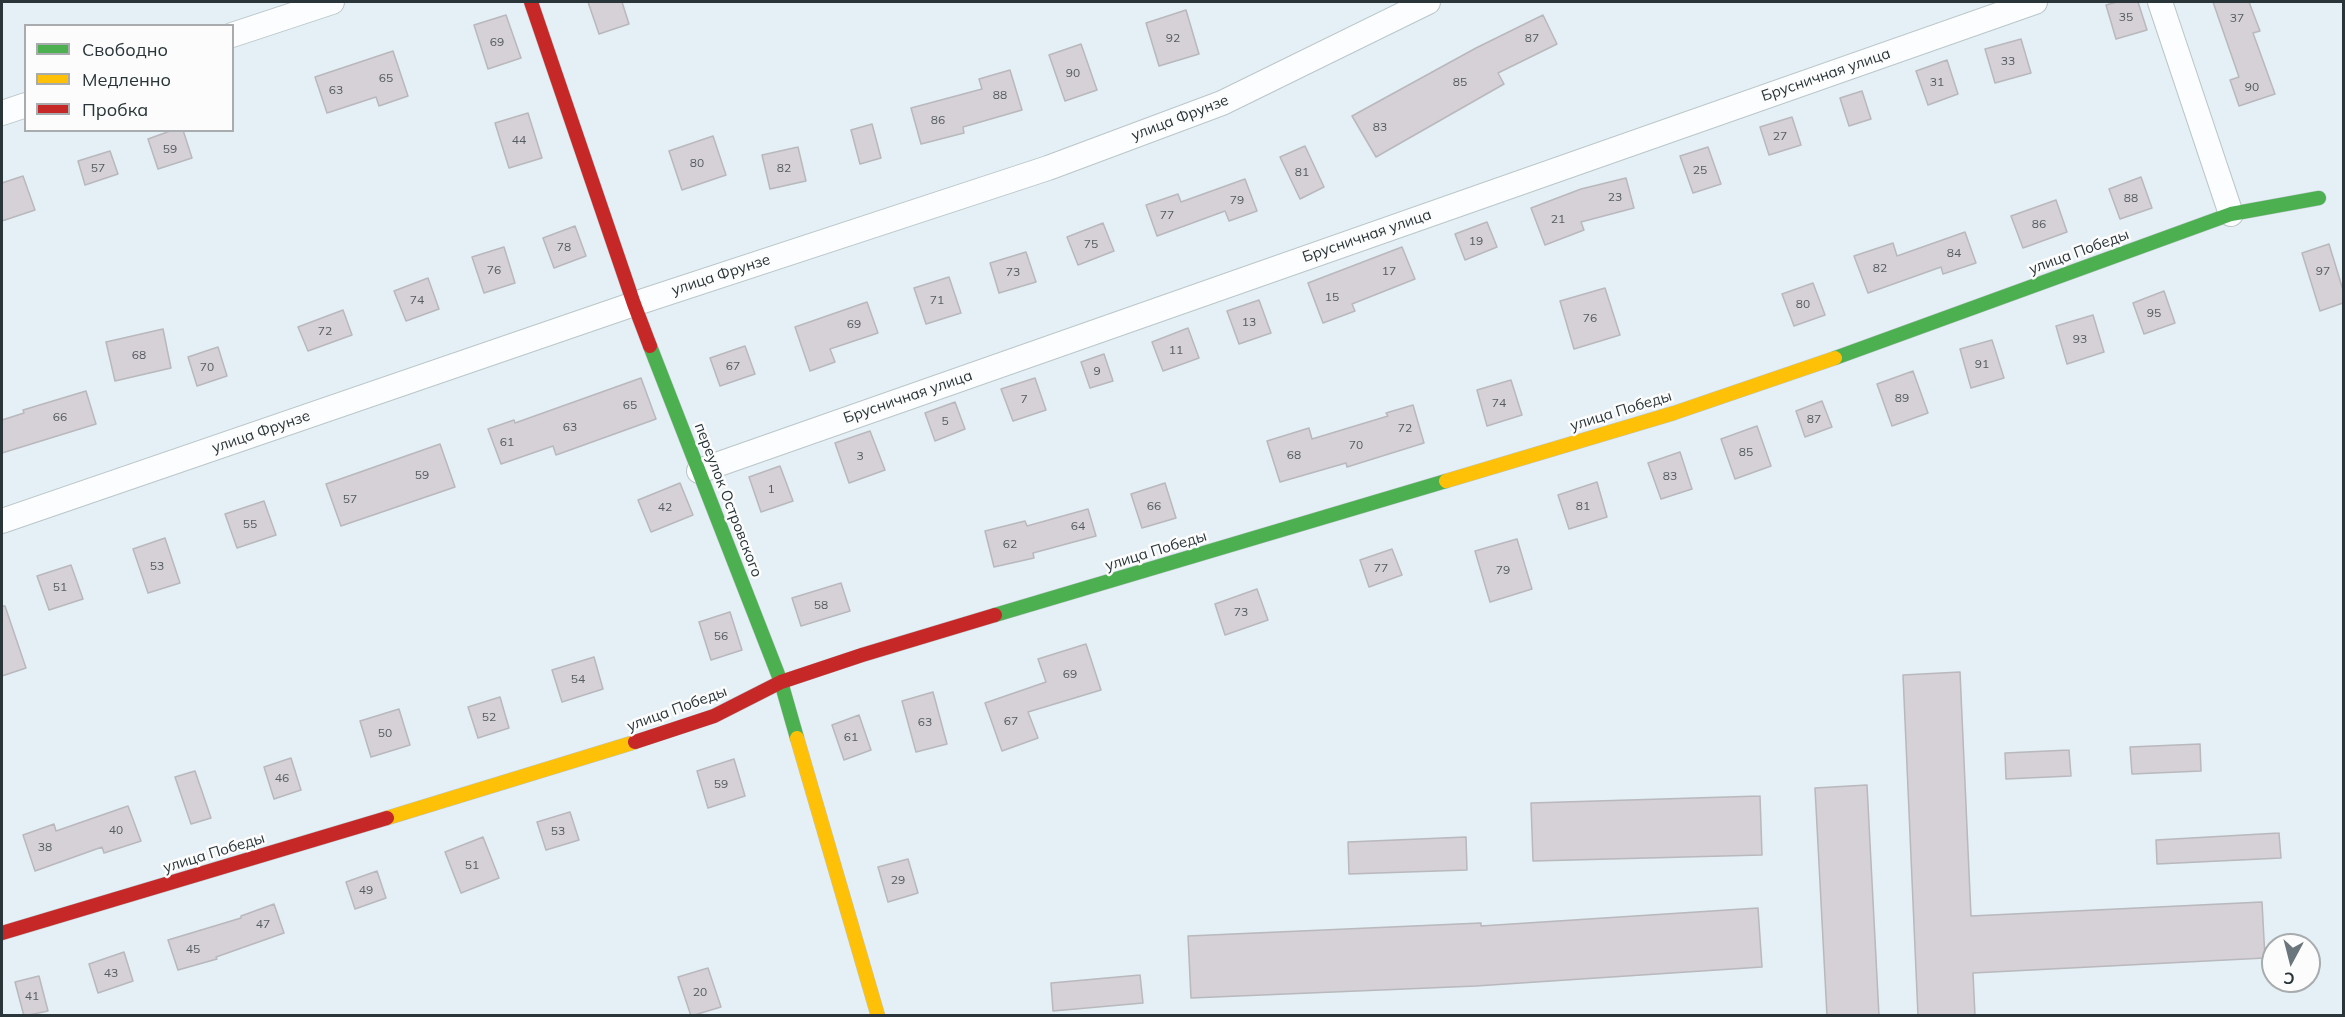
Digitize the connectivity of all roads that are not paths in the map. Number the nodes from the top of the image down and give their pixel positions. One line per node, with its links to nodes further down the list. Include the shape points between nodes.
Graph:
1 (332, 2): 6 (street)
2 (531, 2): 11 (street, переулок Островского)
3 (1428, 2): 11 (street, улица Фрунзе, via 1222,103 1048,168)
4 (2035, 2): 12 (street, Брусничная улица)
5 (2160, 2): 10 (street)
6 (234, 34)
7 (24, 106): 8 (street)
8 (2, 113)
9 (2319, 198): 10 (street, улица Победы)
10 (2231, 214): 14 (street, улица Победы, via 1879,343 1674,413)
11 (634, 304): 12 (street, переулок Островского); 13 (street, улица Фрунзе)
12 (699, 471): 14 (street, переулок Островского)
13 (2, 521)
14 (781, 682): 15 (street, улица Победы, via 714,716 579,761); 16 (street, переулок Островского)
15 (2, 933)
16 (878, 1016)

